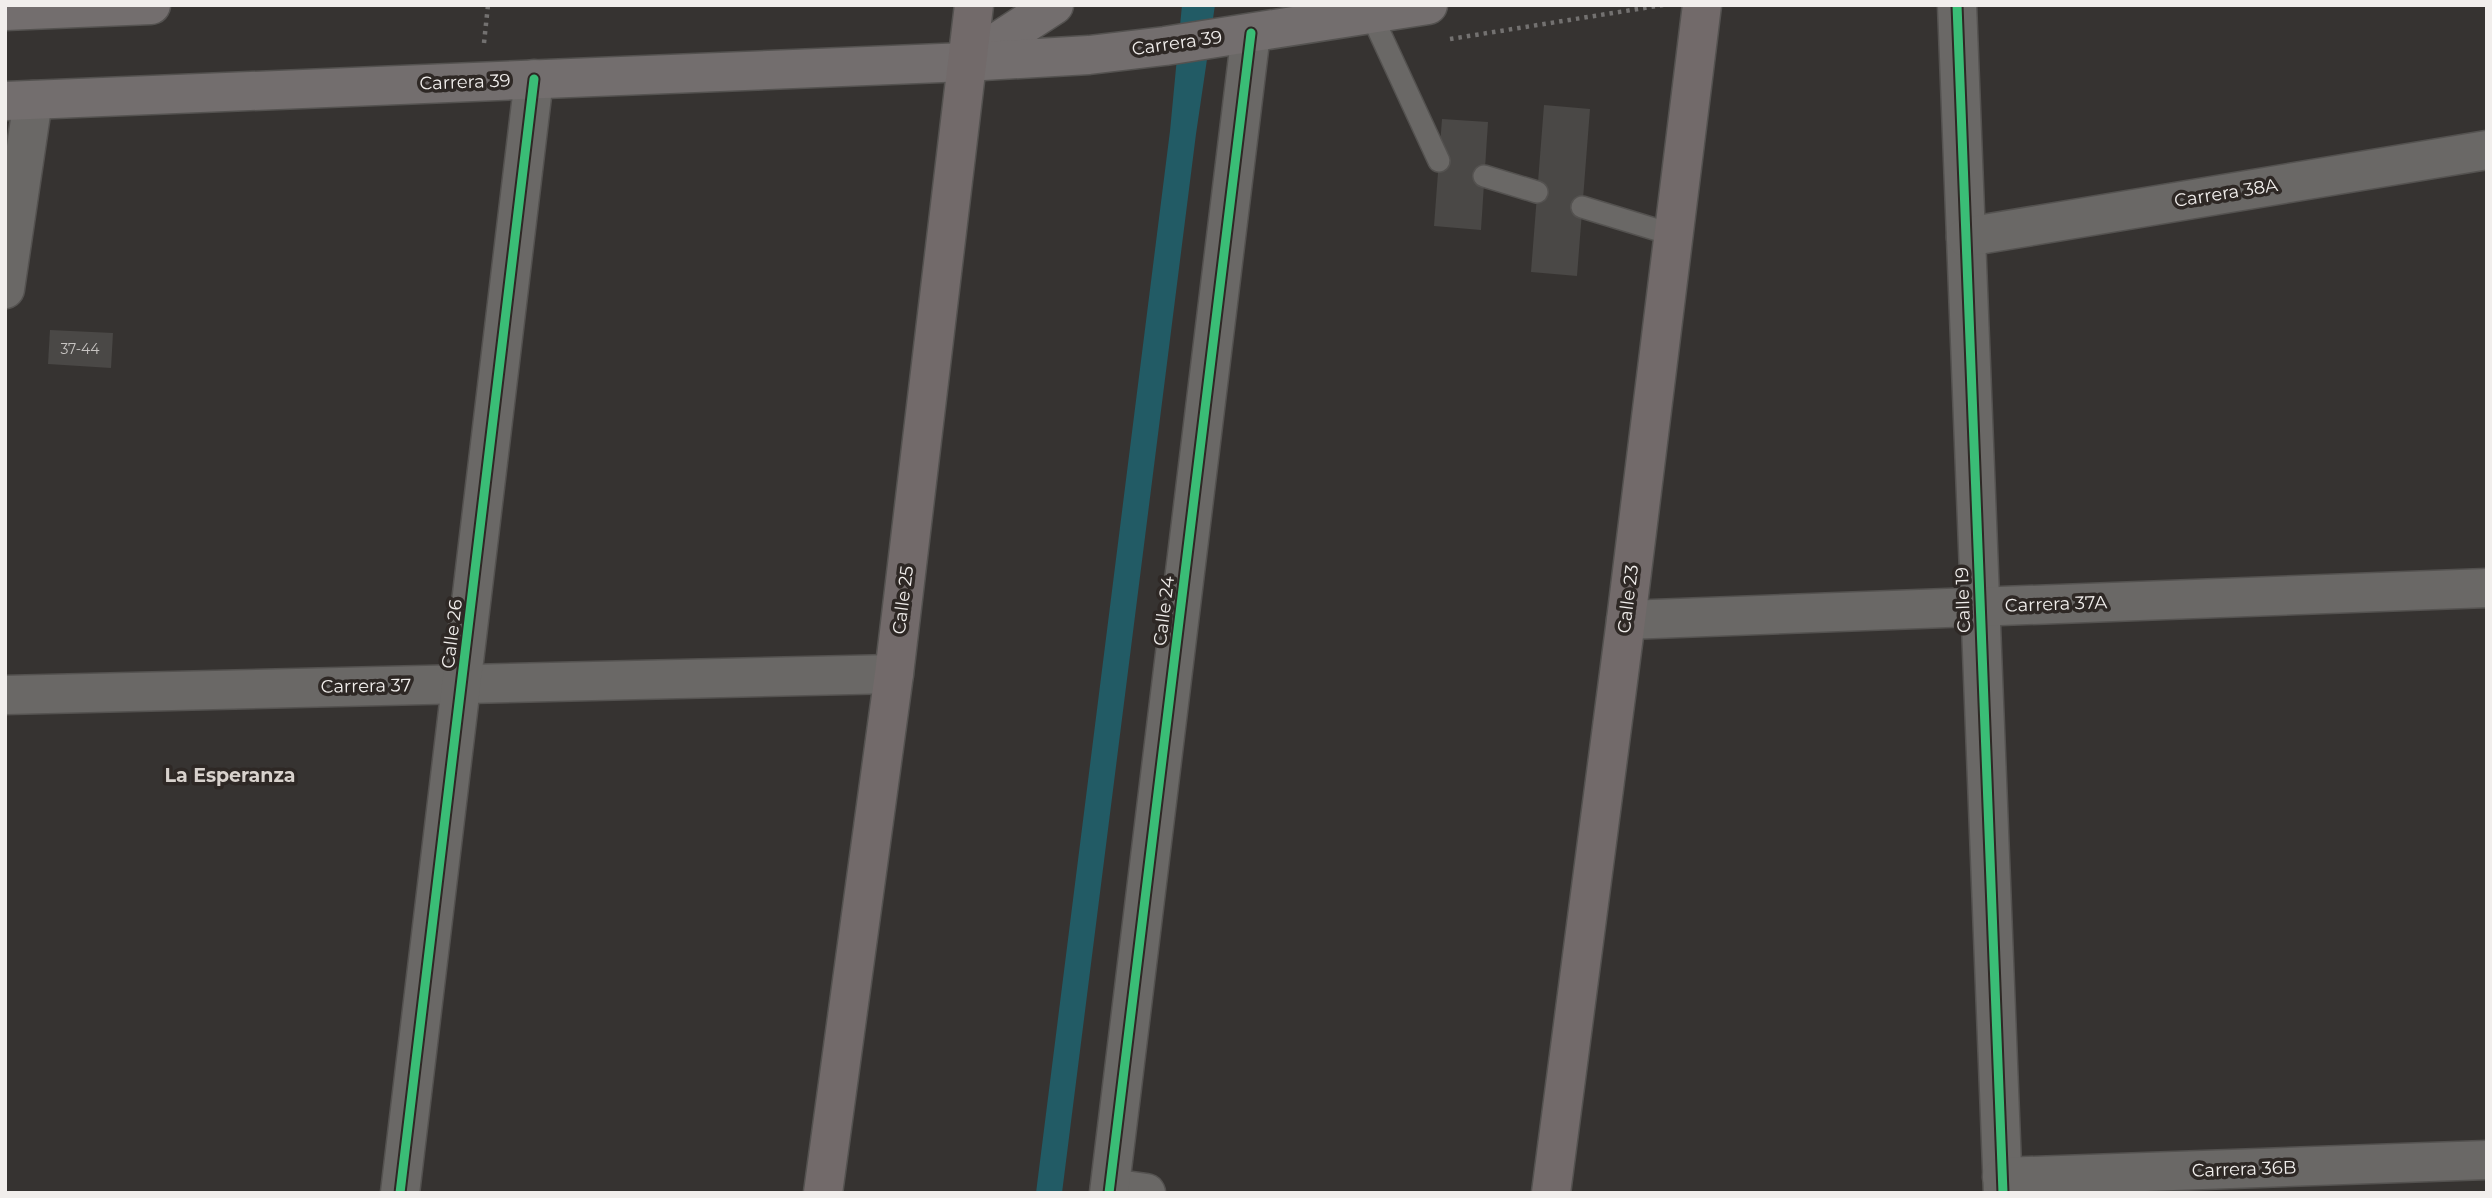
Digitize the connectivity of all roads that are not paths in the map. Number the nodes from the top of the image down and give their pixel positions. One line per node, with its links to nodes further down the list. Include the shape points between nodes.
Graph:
1 (151, 5): 7 (main road)
2 (974, 5): 10 (main road, Calle 25)
3 (1054, 5): 10 (main road)
4 (1428, 5): 8 (main road, Carrera 39)
5 (1702, 5): 18 (main road, Calle 23)
6 (1957, 5): 19 (street, Calle 19)
7 (23, 9)
8 (1371, 14): 9 (main road, Carrera 39); 14 (lane)
9 (1240, 34): 10 (main road, Carrera 39, via 1089,55); 29 (street, Calle 24)
10 (966, 62): 11 (main road, Carrera 39); 24 (main road, Calle 25)
11 (534, 79): 12 (main road, Carrera 39); 25 (street, Calle 26)
12 (19, 101): 20 (street)
13 (2487, 150): 19 (street, Carrera 38A)
14 (1439, 161)
15 (1485, 176): 16 (lane)
16 (1537, 192)
17 (1583, 207): 18 (lane)
18 (1674, 234): 23 (main road, Calle 23)
19 (1966, 237): 22 (street, Calle 19)
20 (5, 289)
21 (2487, 588): 22 (street, Carrera 37A)
22 (1979, 607): 23 (street, Carrera 37A); 28 (street, Calle 19)
23 (1626, 620): 32 (main road, Calle 23)
24 (894, 674): 25 (street, Carrera 37); 31 (main road, Calle 25)
25 (462, 684): 26 (street, Carrera 37); 30 (street, Calle 26)
26 (5, 695)
27 (2487, 1160): 28 (street, Carrera 36B)
28 (2002, 1185)
29 (1121, 1191)
30 (400, 1193)
31 (823, 1193)
32 (1552, 1193)

